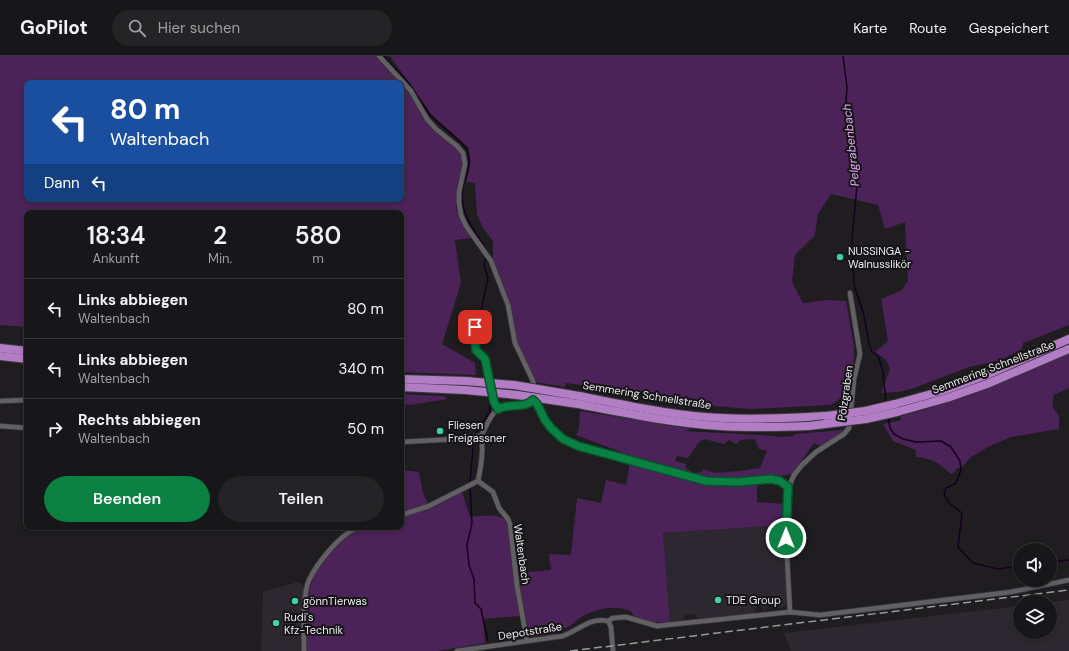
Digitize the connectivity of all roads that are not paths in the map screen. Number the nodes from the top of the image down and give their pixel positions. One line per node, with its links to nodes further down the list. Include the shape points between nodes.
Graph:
1 (379, 56): 2 (street)
2 (400, 80)
3 (404, 84): 15 (street, via 427,119 463,153 465,164 459,192 461,214 466,226 491,261 503,292 511,316 515,343 533,381)
4 (850, 293): 24 (street, Pölzgraben, via 860,354 854,379 849,428 841,437 810,456 794,475)
5 (475, 317): 18 (street, via 476,350 485,359 494,402)
6 (1069, 339): 17 (highway, Semmering Schnellstraße, via 984,376)
7 (0, 348): 9 (highway)
8 (1069, 349): 17 (highway, Semmering Schnellstraße, via 947,398)
9 (24, 351)
10 (0, 356): 11 (highway)
11 (24, 359)
12 (404, 379): 17 (highway, Semmering Schnellstraße, bridge, via 514,385 672,413 720,418 826,416)
13 (404, 387): 17 (highway, Semmering Schnellstraße, bridge, via 518,395 671,421 765,428 866,419)
14 (24, 400): 16 (street)
15 (533, 400): 18 (street, via 527,404); 24 (street, via 551,428 563,439 578,446 706,481 771,479 780,481)
16 (0, 401)
17 (896, 408)
18 (498, 409): 21 (street)
19 (0, 426): 20 (street)
20 (24, 428)
21 (481, 436): 22 (street); 23 (street)
22 (404, 442)
23 (478, 480): 25 (street, via 441,501); 30 (street, Waltenbach, via 493,492 498,508 510,524)
24 (788, 487): 28 (street, Pölzgraben, via 786,538)
25 (404, 514)
26 (353, 530): 31 (street, via 340,538 308,581)
27 (1069, 580): 28 (street, Depotstraße, via 1010,592 820,615)
28 (790, 612): 29 (street, Depotstraße, via 657,626 626,617)
29 (608, 621): 30 (street, Depotstraße, via 591,621 563,636); 33 (street)
30 (527, 641): 32 (street, Depotstraße)
31 (304, 651)
32 (457, 651)
33 (613, 651)

